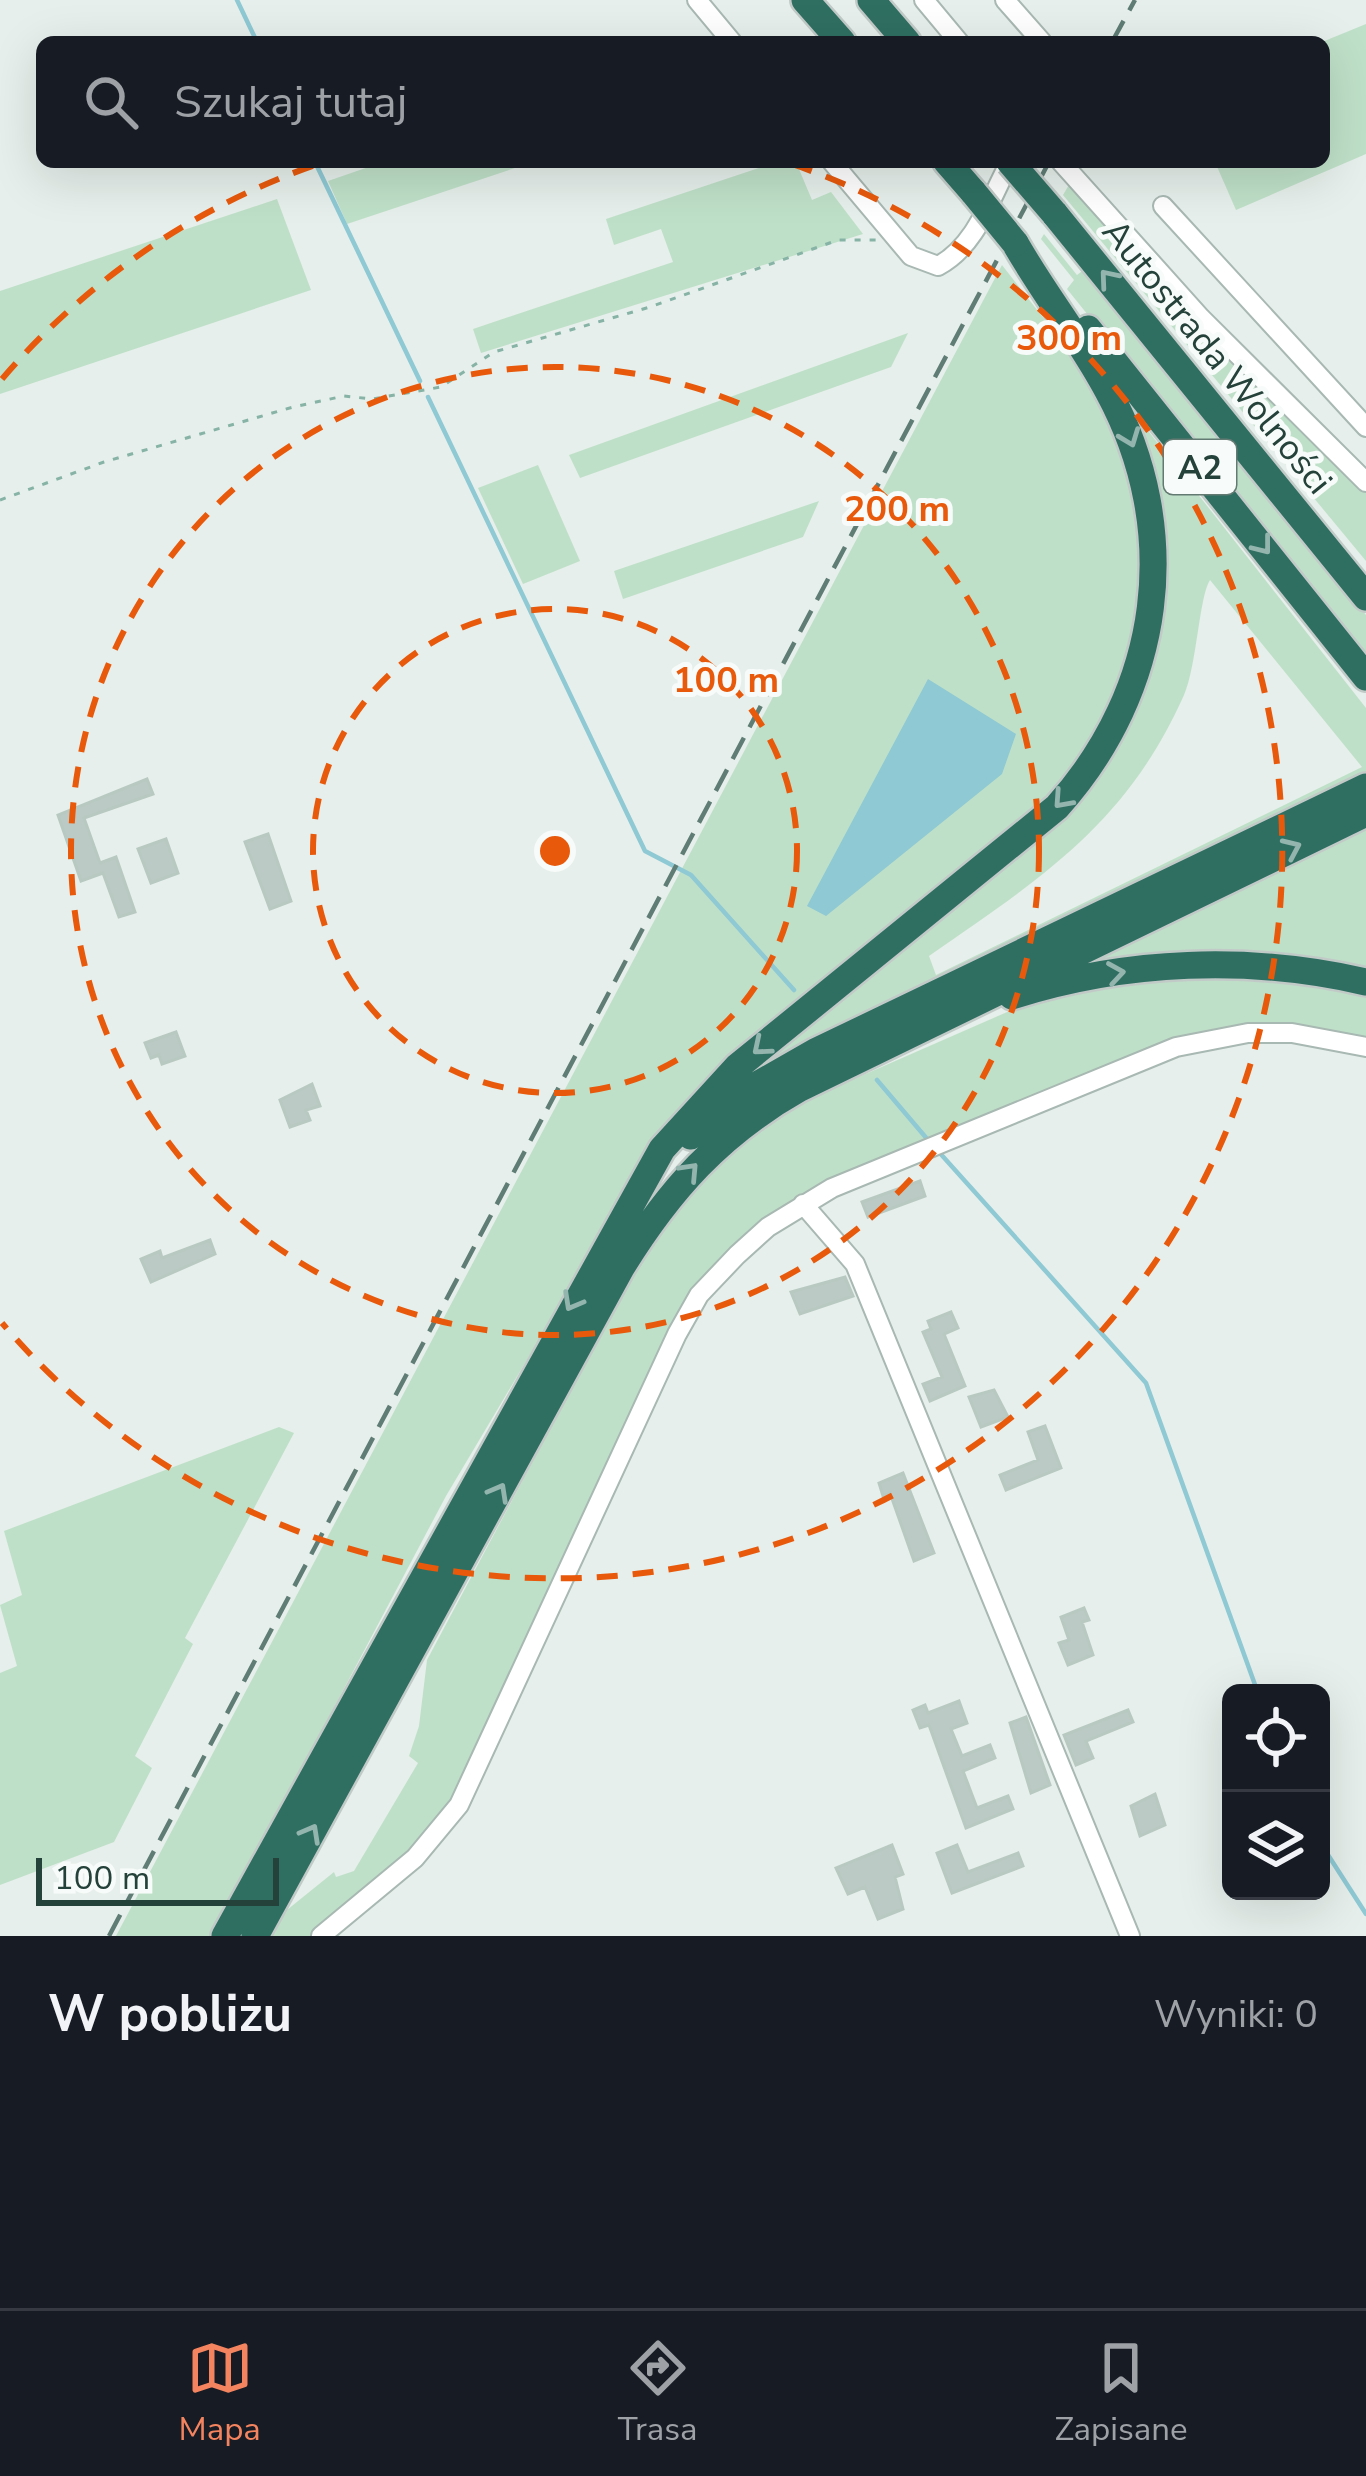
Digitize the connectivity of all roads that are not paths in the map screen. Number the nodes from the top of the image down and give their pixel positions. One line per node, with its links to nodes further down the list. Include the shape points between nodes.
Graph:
1 (698, 0): 6 (street)
2 (806, 0): 7 (highway)
3 (871, 0): 8 (highway)
4 (925, 0): 9 (street)
5 (1005, 0): 10 (street)
6 (727, 36)
7 (837, 36)
8 (902, 36)
9 (954, 36)
10 (1037, 36)
11 (837, 168): 13 (street, via 895,237 938,266 958,255)
12 (951, 168): 17 (highway, A2, bridge)
13 (1007, 168)
14 (1015, 168): 20 (highway, Autostrada Wolności / A2, one-way to 14, bridge)
15 (1067, 169): 19 (street, via 1201,318)
16 (1163, 206): 18 (street)
17 (1024, 256): 21 (highway, A2, one-way to 21); 27 (highway, one-way to 27, via 1117,408 1150,507 1153,609 1125,708 1057,807 737,1067 673,1135)
18 (1366, 427)
19 (1366, 482)
20 (1366, 598)
21 (1366, 677)
22 (1366, 787): 27 (highway, via 782,1070 706,1122)
23 (1366, 813): 25 (highway, one-way to 23)
24 (1366, 982): 25 (highway, one-way to 24, via 1014,996 1112,973 1253,966)
25 (885, 1046): 30 (highway, one-way to 25, via 660,1207 701,1158 752,1116)
26 (1366, 1047): 28 (street, via 1292,1034 1176,1046)
27 (631, 1201): 29 (highway, one-way to 29)
28 (803, 1204): 31 (street, via 699,1295 459,1805 415,1858); 32 (street, via 855,1264)
29 (225, 1936)
30 (255, 1936)
31 (321, 1936)
32 (1130, 1936)

